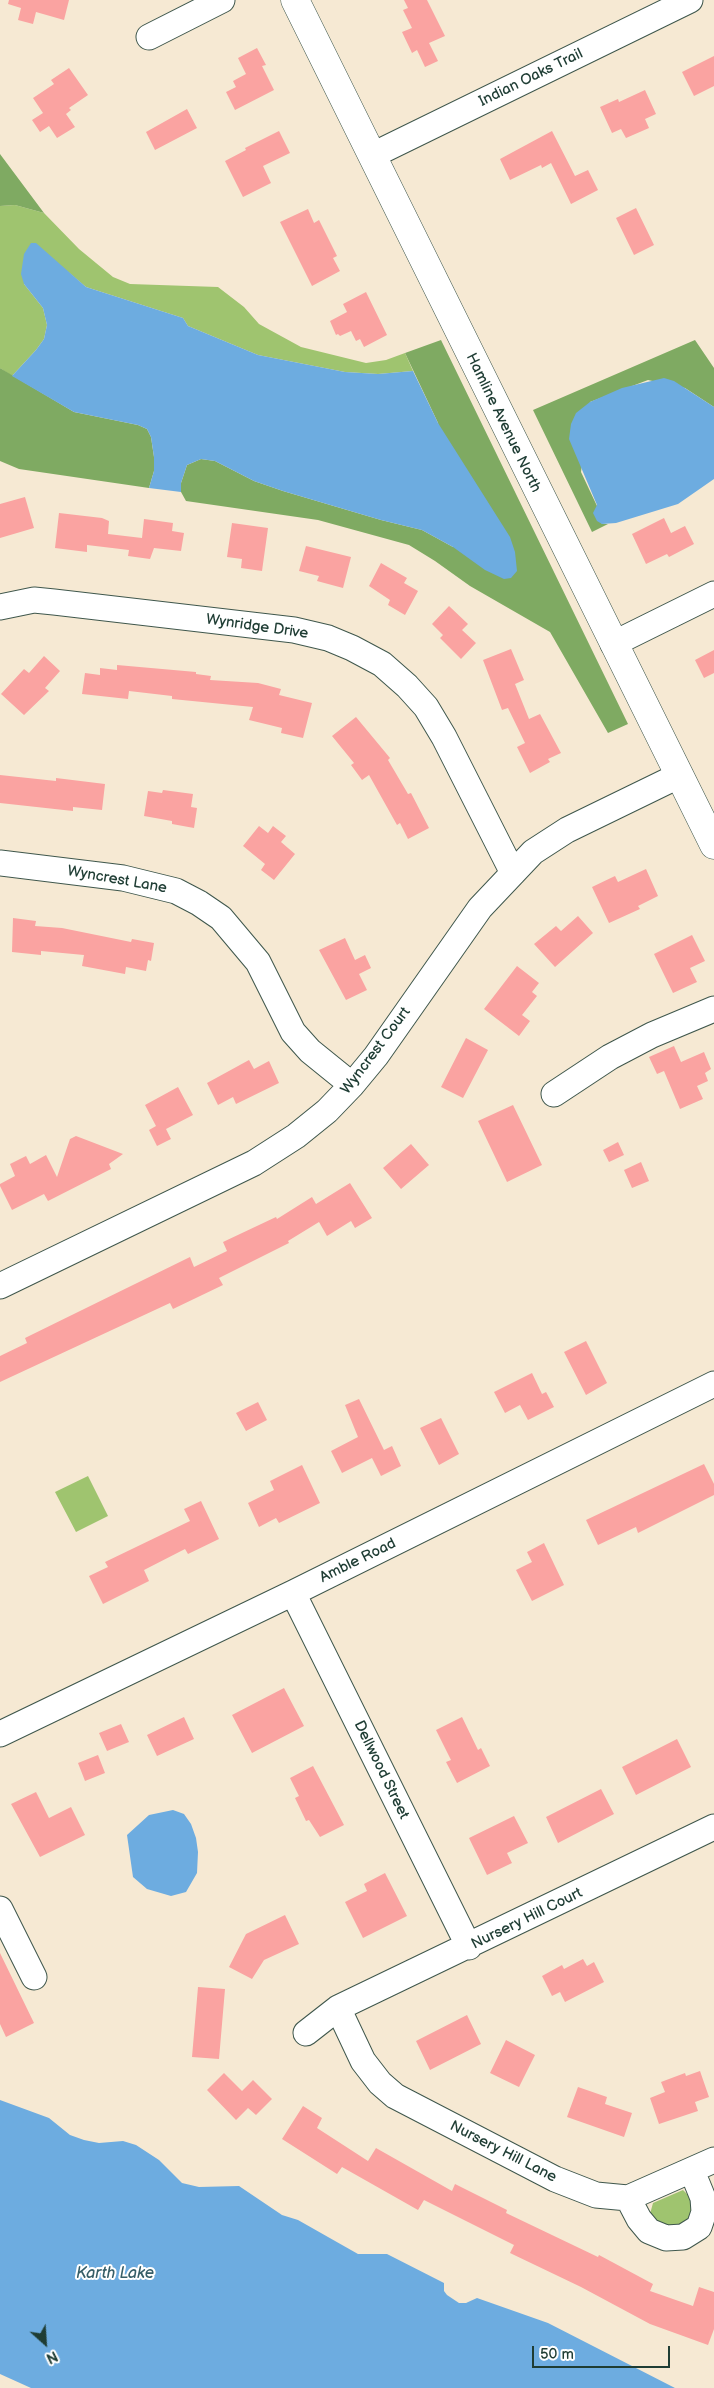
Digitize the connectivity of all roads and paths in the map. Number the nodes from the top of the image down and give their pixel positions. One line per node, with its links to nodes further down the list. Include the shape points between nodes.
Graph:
1 (222, 0): 4 (street)
2 (295, 0): 5 (main road, Hamline Avenue North)
3 (690, 0): 5 (street, Indian Oaks Trail)
4 (148, 37)
5 (373, 155): 8 (main road, Hamline Avenue North)
6 (714, 594): 8 (street)
7 (0, 607): 12 (street, Wynridge Drive, via 34,600 54,602 294,630 352,648 382,664 426,707)
8 (613, 644): 9 (main road, Hamline Avenue North)
9 (680, 776): 10 (main road, Hamline Avenue North); 12 (street, Wyncrest Court, via 567,830 534,852)
10 (714, 845)
11 (0, 863): 14 (street, Wyncrest Lane, via 123,878 176,891 199,903 221,918 258,962 293,1032 310,1052)
12 (513, 873): 14 (street, Wyncrest Court, via 480,908)
13 (714, 1010): 15 (street, via 610,1058)
14 (352, 1085): 16 (street, Wyncrest Court, via 296,1136 254,1163)
15 (554, 1094)
16 (0, 1286)
17 (714, 1384): 18 (street, Amble Road)
18 (293, 1593): 19 (street, Amble Road); 22 (street, Dellwood Street)
19 (0, 1734)
20 (714, 1827): 22 (street, Nursery Hill Court)
21 (0, 1909): 23 (street)
22 (469, 1947): 24 (street, Nursery Hill Court)
23 (34, 1977)
24 (338, 2008): 25 (street, Nursery Hill Court); 28 (street, Nursery Hill Lane, via 364,2061 380,2083 395,2096 555,2179 596,2195)
25 (306, 2033)
26 (714, 2160): 27 (street, Nursery Hill Lane)
27 (692, 2171): 28 (street, Nursery Hill Lane); 28 (street, via 703,2198 704,2212 699,2227 683,2237 666,2238 649,2231)
28 (628, 2198)

